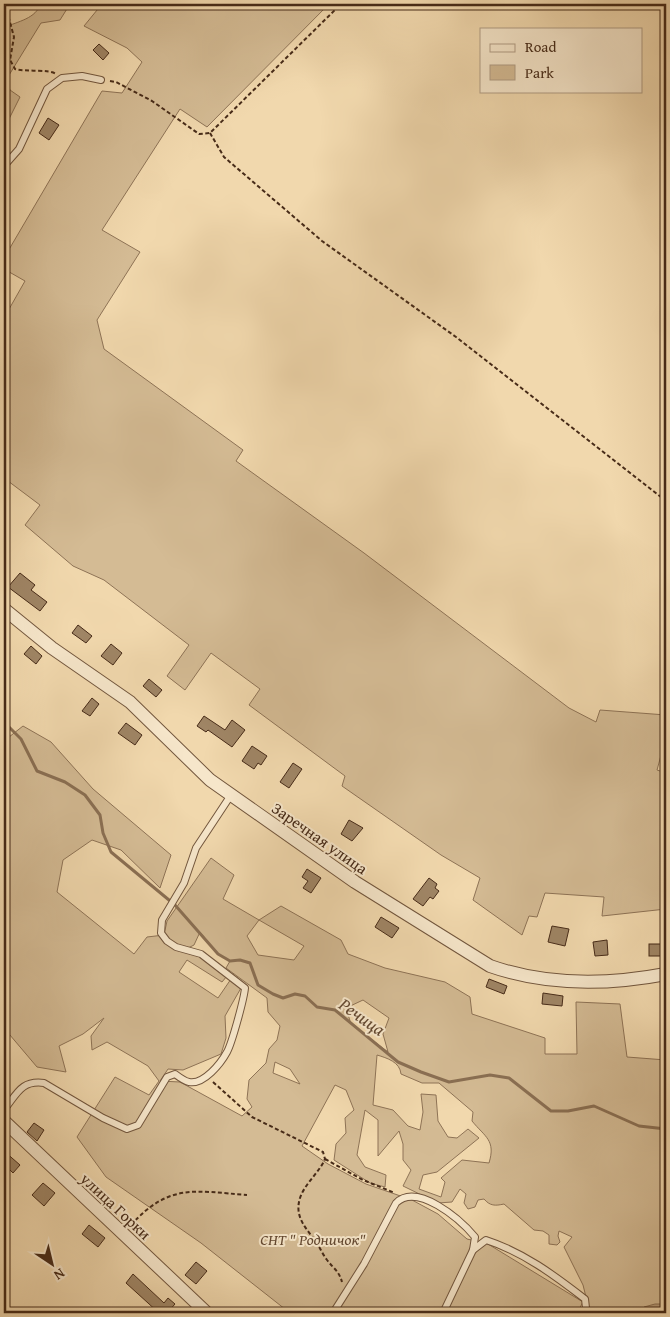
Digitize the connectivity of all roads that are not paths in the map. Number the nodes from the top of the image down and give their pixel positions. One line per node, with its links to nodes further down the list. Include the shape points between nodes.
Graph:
1 (101, 80): 2 (lane, via 82,76 62,78 47,89 19,149)
2 (4, 166)
3 (4, 609): 4 (street, Заречная улица, via 52,648 130,702 210,780)
4 (231, 795): 5 (street, Заречная улица, via 355,882 490,966 546,980 595,982); 6 (lane, via 196,848 184,883 162,920 161,933 167,941 187,952 201,954 245,988 228,1051 213,1071 198,1081 188,1082 175,1074 167,1077 138,1125 128,1129 44,1083 24,1085)
5 (666, 974)
6 (4, 1110)
7 (4, 1121): 9 (street, улица Горки)
8 (474, 1250): 10 (lane, via 475,1237 465,1225 446,1211 410,1195 398,1201); 11 (lane); 12 (lane, via 486,1240 500,1244 550,1272 585,1299)
9 (207, 1313)
10 (333, 1313)
11 (443, 1313)
12 (584, 1313)

